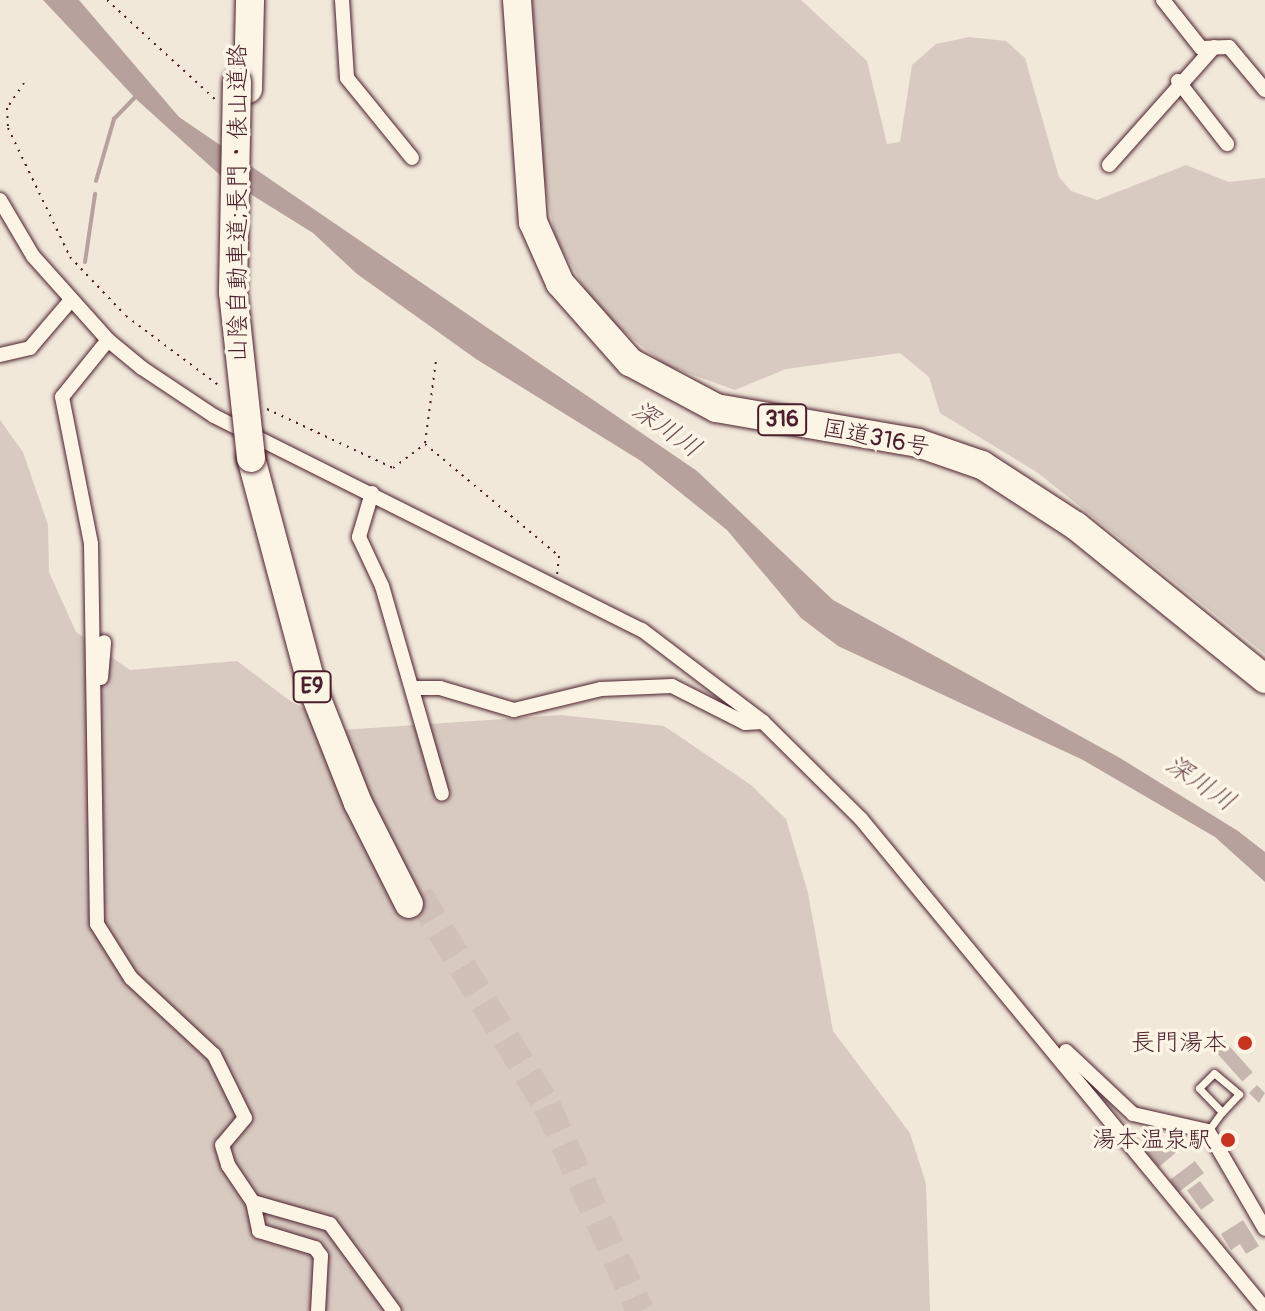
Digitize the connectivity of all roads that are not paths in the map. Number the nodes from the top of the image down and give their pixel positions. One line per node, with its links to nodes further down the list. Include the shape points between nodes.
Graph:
1 (239, 0): 8 (highway, 山陰自動車道;長門・俵山道路 / E9)
2 (250, 0): 8 (highway, 山陰自動車道;長門・俵山道路 / E9)
3 (342, 0): 11 (street, via 347,78)
4 (517, 0): 19 (highway, 国道316号 / 316, via 533,222 567,294 630,362 716,408 918,443 982,465 1076,526)
5 (1163, 0): 6 (street, via 1201,48)
6 (1214, 47): 7 (street); 9 (street, via 1233,50)
7 (1178, 81): 10 (street); 12 (street)
8 (242, 85): 24 (highway, 山陰自動車道;長門・俵山道路 / E9, bridge, via 233,292 256,460 313,689 358,803)
9 (1265, 90)
10 (1227, 144)
11 (412, 158)
12 (1109, 165)
13 (0, 200): 14 (street, via 33,256)
14 (71, 300): 15 (street); 16 (street, via 30,348)
15 (108, 340): 17 (street, via 214,416); 21 (street, via 62,397 91,544)
16 (0, 355)
17 (372, 493): 20 (street, via 359,537 382,586); 22 (street, via 642,630)
18 (104, 642): 21 (street)
19 (1265, 679)
20 (412, 688): 22 (street, via 440,688 514,710 601,689 672,686 745,723); 23 (street)
21 (93, 697): 28 (street, via 97,924 131,978 214,1055 245,1118 222,1145)
22 (763, 722): 25 (street, via 861,819)
23 (442, 794)
24 (414, 900)
25 (1044, 1037): 27 (street, via 1057,1041 1133,1114); 30 (street)
26 (1222, 1112): 26 (lane, via 1199,1088 1214,1073 1239,1094); 27 (lane)
27 (1208, 1131): 29 (street)
28 (253, 1202): 31 (street, via 259,1231 315,1248 321,1256); 32 (street, via 330,1224)
29 (1265, 1229)
30 (1265, 1309)
31 (318, 1311)
32 (394, 1311)

